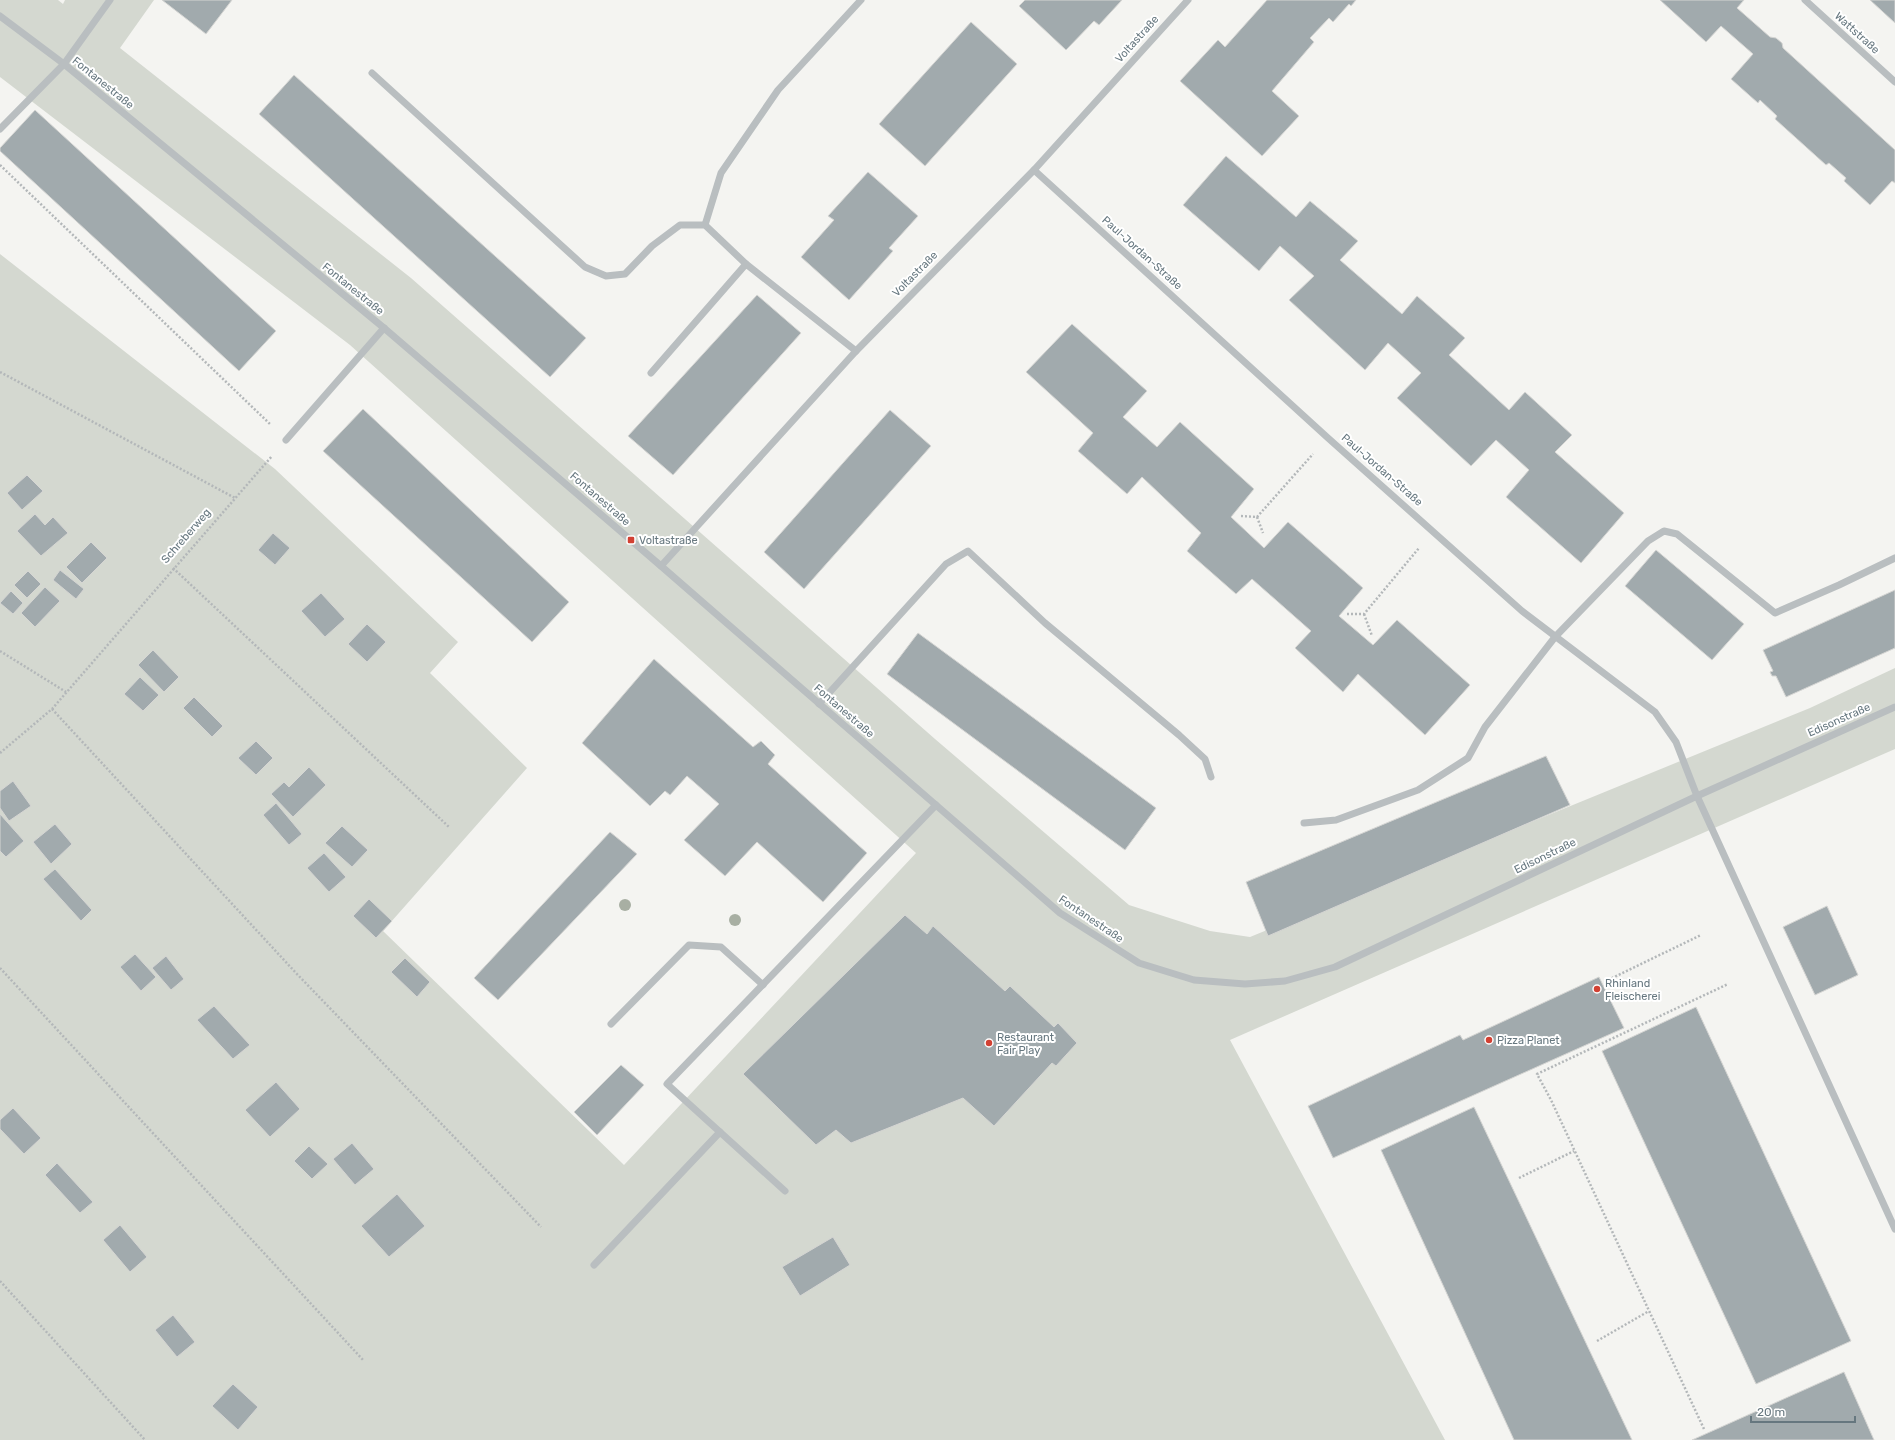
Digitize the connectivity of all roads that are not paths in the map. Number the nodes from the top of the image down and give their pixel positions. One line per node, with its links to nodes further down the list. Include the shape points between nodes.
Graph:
1 (110, 0): 6 (street)
2 (861, 0): 11 (street, via 774,97 722,173)
3 (1188, 0): 10 (street, Voltastraße)
4 (1805, 0): 8 (street, Wattstraße)
5 (0, 16): 6 (street, Fontanestraße)
6 (64, 64): 9 (street); 13 (street, Fontanestraße)
7 (372, 73): 11 (street, via 585,267 606,276 625,274 652,246 680,225)
8 (1895, 82)
9 (0, 129)
10 (1034, 170): 14 (street, Voltastraße); 19 (street, Paul-Jordan-Straße, via 1328,438)
11 (705, 225): 12 (street)
12 (746, 264): 14 (street); 15 (street)
13 (384, 328): 16 (street); 18 (street, Fontanestraße)
14 (856, 351): 18 (street, Voltastraße)
15 (651, 373)
16 (286, 440)
17 (1895, 558): 19 (street, via 1775,613 1677,534 1664,531 1648,541)
18 (661, 566): 20 (street, Fontanestraße)
19 (1554, 637): 23 (street, Paul-Jordan-Straße, via 1654,712 1676,742); 25 (street, via 1485,727 1468,758 1418,790 1336,820)
20 (819, 704): 22 (street, via 946,564 968,551 1045,623 1205,759); 24 (street, Fontanestraße)
21 (1895, 707): 23 (street, Edisonstraße)
22 (1211, 777)
23 (1697, 796): 26 (street, Edisonstraße, via 1335,967 1285,981 1245,984); 31 (street, Paul-Jordan-Straße)
24 (936, 805): 26 (street, Fontanestraße, via 1060,913 1139,963); 27 (street)
25 (1304, 823)
26 (1194, 980)
27 (763, 984): 28 (street, via 721,948 689,945); 29 (street, via 667,1084)
28 (611, 1024)
29 (720, 1132): 30 (street); 32 (street)
30 (785, 1191)
31 (1895, 1229)
32 (594, 1265)

